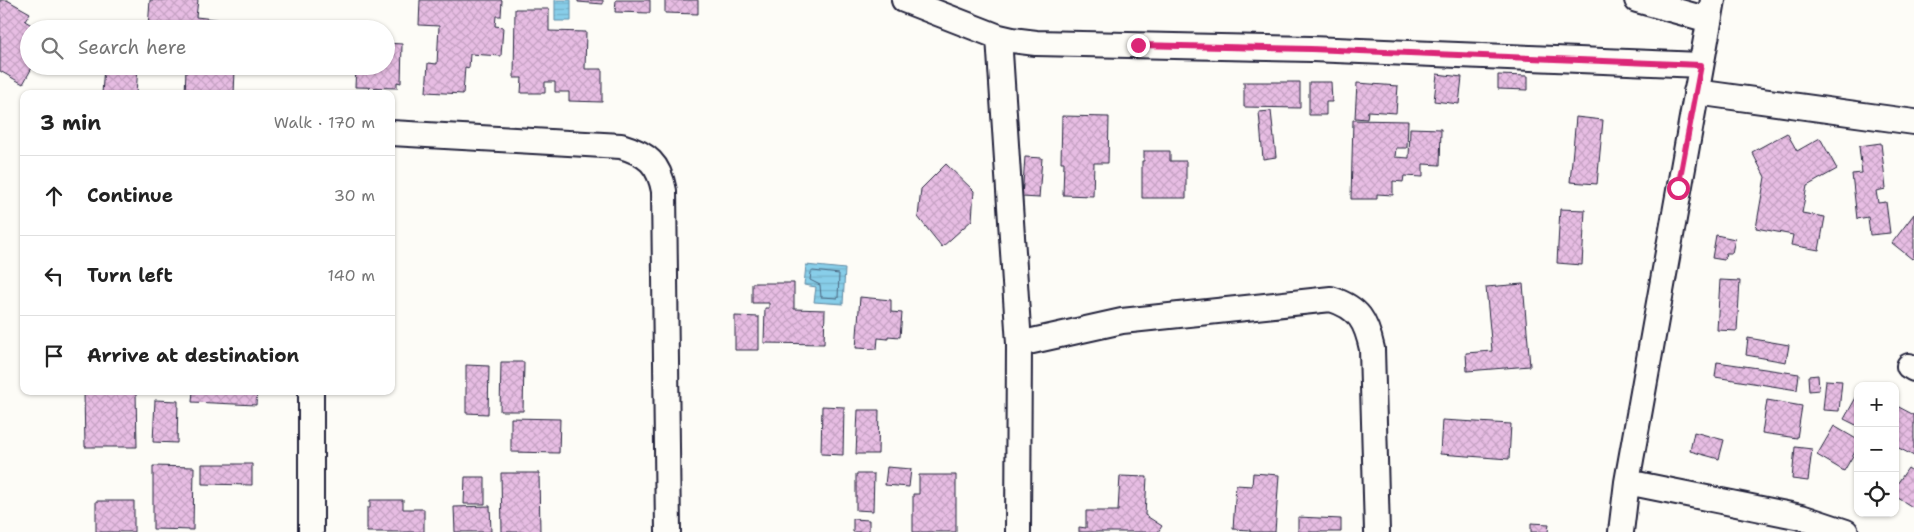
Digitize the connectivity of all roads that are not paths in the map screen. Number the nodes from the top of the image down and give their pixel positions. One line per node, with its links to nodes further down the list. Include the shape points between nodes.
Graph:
1 (904, 0): 4 (street)
2 (1638, 0): 3 (street)
3 (1711, 10): 5 (street)
4 (999, 37): 5 (street, via 1036,42 1311,49); 9 (street)
5 (1701, 65): 6 (street)
6 (1696, 92): 7 (street); 11 (street)
7 (1914, 122)
8 (395, 133): 13 (street, via 621,146 651,160 661,176 664,192)
9 (1019, 344): 14 (street); 15 (street, via 1122,322 1331,299 1346,304 1368,329 1372,349)
10 (311, 395): 12 (street)
11 (1627, 482): 16 (street); 17 (street, via 1801,517)
12 (311, 532)
13 (668, 532)
14 (1018, 532)
15 (1377, 532)
16 (1621, 532)
17 (1846, 532)

